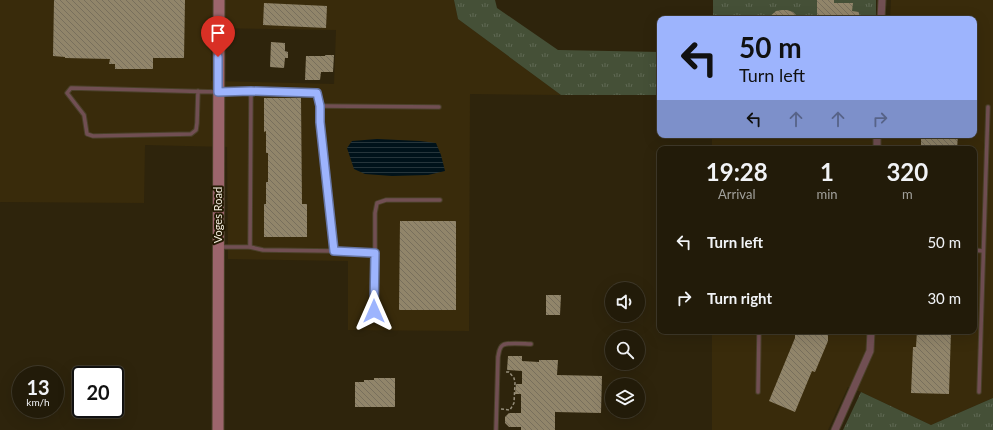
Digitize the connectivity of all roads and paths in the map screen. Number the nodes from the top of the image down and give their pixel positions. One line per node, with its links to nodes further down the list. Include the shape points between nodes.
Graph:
1 (219, 0): 6 (street, Voges Road)
2 (882, 0): 3 (street)
3 (881, 16)
4 (198, 91): 4 (lane, via 71,88 67,93 84,115 86,134 93,136 191,134 196,130); 6 (lane)
5 (251, 91): 6 (lane); 7 (lane, via 317,93); 12 (lane)
6 (218, 92): 11 (street, Voges Road)
7 (320, 106): 8 (lane); 14 (lane)
8 (439, 107)
9 (988, 107): 15 (lane)
10 (440, 200): 16 (lane, via 386,200 377,203)
11 (218, 247): 12 (lane); 25 (street, Voges Road)
12 (250, 247): 14 (lane, via 262,250)
13 (977, 250): 15 (lane)
14 (334, 251): 16 (lane)
15 (984, 251): 23 (lane)
16 (375, 253): 17 (lane)
17 (374, 311)
18 (759, 334): 22 (lane)
19 (871, 334): 27 (street, via 870,350)
20 (531, 344): 21 (lane, via 503,345 498,357)
21 (498, 372): 24 (lane); 24 (path, via 509,372 514,378 515,394 510,410)
22 (758, 392)
23 (979, 392)
24 (497, 409): 26 (lane)
25 (218, 430)
26 (496, 430)
27 (835, 430)

